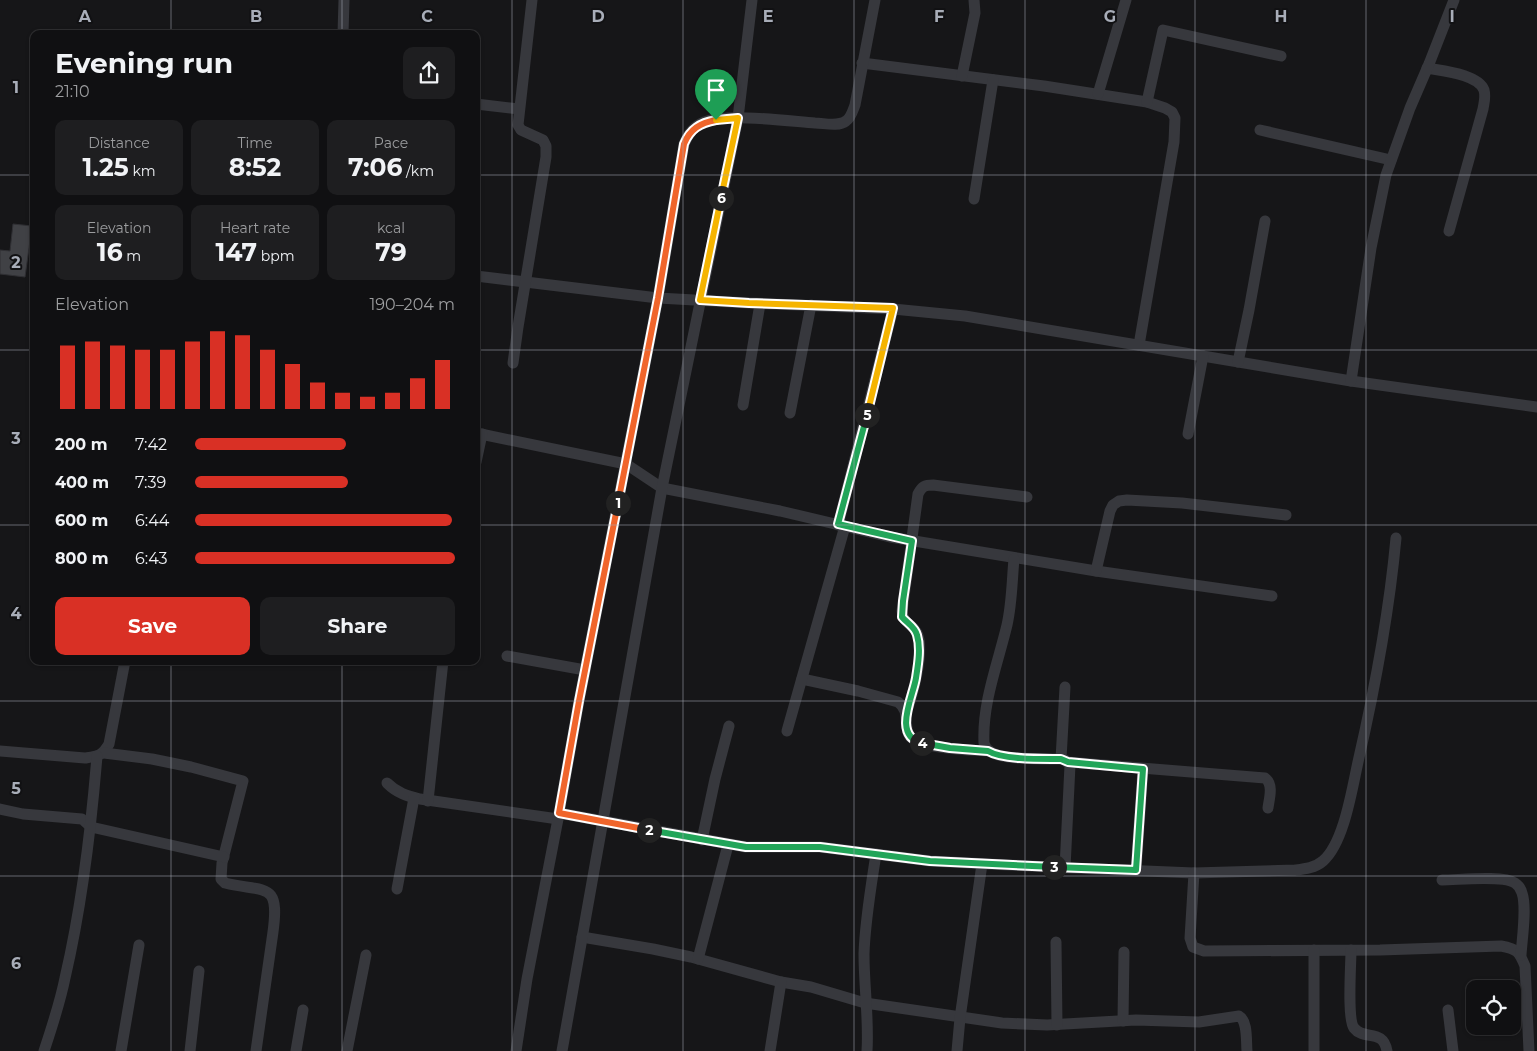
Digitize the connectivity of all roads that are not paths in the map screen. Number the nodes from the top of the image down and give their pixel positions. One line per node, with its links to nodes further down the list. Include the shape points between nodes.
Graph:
1 (344, 0): 8 (street)
2 (532, 0): 17 (street)
3 (752, 0): 18 (street)
4 (875, 0): 10 (street)
5 (974, 0): 12 (street, via 975,13)
6 (1126, 0): 14 (street)
7 (1454, 0): 11 (street)
8 (343, 30)
9 (1281, 56): 15 (street, via 1163,30)
10 (862, 63): 12 (street); 18 (street, via 855,105 846,121 828,124)
11 (1427, 68): 20 (street); 23 (street, via 1472,78 1482,86 1485,98)
12 (962, 76): 13 (street)
13 (993, 80): 14 (street); 21 (street)
14 (1098, 94): 15 (street)
15 (1146, 102): 31 (street, via 1172,112 1176,126)
16 (480, 104): 17 (street)
17 (519, 109): 25 (street, via 520,130 543,140 546,146)
18 (738, 118): 26 (street, via 704,122 688,134); 27 (street)
19 (1260, 130): 20 (street)
20 (1390, 160): 35 (street, via 1371,248)
21 (974, 199)
22 (1265, 221): 33 (street)
23 (1449, 231)
24 (480, 276): 25 (street)
25 (525, 282): 26 (street); 34 (street)
26 (658, 298): 27 (street); 41 (street)
27 (700, 300): 28 (street); 42 (street)
28 (760, 304): 29 (street); 36 (street)
29 (811, 305): 30 (street); 38 (street)
30 (893, 308): 31 (street, via 965,316); 45 (street)
31 (1139, 345): 32 (street)
32 (1203, 356): 33 (street); 40 (street)
33 (1238, 362): 35 (street)
34 (513, 363)
35 (1351, 381): 37 (street)
36 (743, 405)
37 (1537, 407)
38 (790, 413)
39 (480, 433): 41 (street)
40 (1188, 434)
41 (626, 464): 42 (street); 54 (street)
42 (662, 488): 45 (street); 71 (street)
43 (1027, 497): 47 (street, via 926,485 918,494)
44 (1286, 515): 49 (street, via 1151,501 1119,501 1110,510)
45 (842, 525): 47 (street); 55 (street)
46 (1396, 538): 80 (street, via 1386,622 1370,708 1349,803 1333,847 1323,861 1310,868)
47 (912, 541): 48 (street); 57 (street, via 902,617 917,632 919,654)
48 (1014, 559): 49 (street); 61 (street, via 1007,622 987,710 984,735)
49 (1096, 572): 50 (street)
50 (1272, 596)
51 (507, 656): 54 (street)
52 (124, 665): 62 (street, via 109,744)
53 (443, 665): 67 (street)
54 (585, 670): 70 (street)
55 (802, 679): 57 (street, via 898,702); 59 (street)
56 (1065, 687): 63 (street)
57 (906, 713): 61 (street, via 908,733 912,739 931,745)
58 (729, 726): 73 (street)
59 (787, 731)
60 (0, 751): 62 (street, via 85,758)
61 (988, 751): 63 (street, via 1010,757)
62 (101, 754): 72 (street); 76 (street, via 160,760 242,781)
63 (1064, 760): 64 (street); 78 (street, via 1070,765)
64 (1143, 769): 68 (street, via 1266,778 1270,785); 79 (street)
65 (387, 783): 66 (street, via 394,790)
66 (414, 798): 67 (street); 82 (street)
67 (428, 801): 70 (street)
68 (1268, 808)
69 (0, 809): 72 (street, via 82,819)
70 (559, 816): 71 (street); 107 (street)
71 (603, 821): 73 (street); 83 (street)
72 (91, 827): 76 (street); 101 (street, via 65,978)
73 (702, 840): 74 (street)
74 (728, 845): 75 (street, via 820,847); 90 (street)
75 (876, 854): 77 (street); 95 (street, via 864,952)
76 (224, 857): 104 (street, via 221,879 225,883 266,891 273,896 275,904 274,932)
77 (982, 864): 78 (street); 98 (street)
78 (1065, 868): 79 (street)
79 (1136, 870): 80 (street)
80 (1194, 873): 86 (street, via 1189,932 1193,947 1204,951)
81 (1442, 880): 91 (street, via 1496,879 1517,884 1522,893)
82 (397, 889)
83 (582, 937): 90 (street); 108 (street)
84 (1056, 942): 100 (street)
85 (139, 946): 102 (street)
86 (1314, 950): 87 (street); 113 (street)
87 (1351, 950): 91 (street, via 1501,946 1514,949); 114 (street, via 1352,1026 1362,1034 1378,1037)
88 (1124, 952): 99 (street)
89 (366, 955): 106 (street)
90 (698, 960): 94 (street)
91 (1523, 960): 92 (street); 116 (street)
92 (1537, 964)
93 (199, 971): 103 (street)
94 (781, 982): 95 (street); 109 (street)
95 (865, 1003): 98 (street); 110 (street)
96 (303, 1010): 105 (street)
97 (1448, 1010): 115 (street)
98 (960, 1018): 100 (street); 111 (street)
99 (1123, 1021): 100 (street); 112 (street, via 1198,1022 1239,1016 1245,1024)
100 (1057, 1025)
101 (44, 1051)
102 (121, 1051)
103 (190, 1051)
104 (256, 1051)
105 (296, 1051)
106 (347, 1051)
107 (516, 1051)
108 (562, 1051)
109 (770, 1051)
110 (868, 1051)
111 (957, 1051)
112 (1247, 1051)
113 (1314, 1051)
114 (1387, 1051)
115 (1453, 1051)
116 (1529, 1051)

